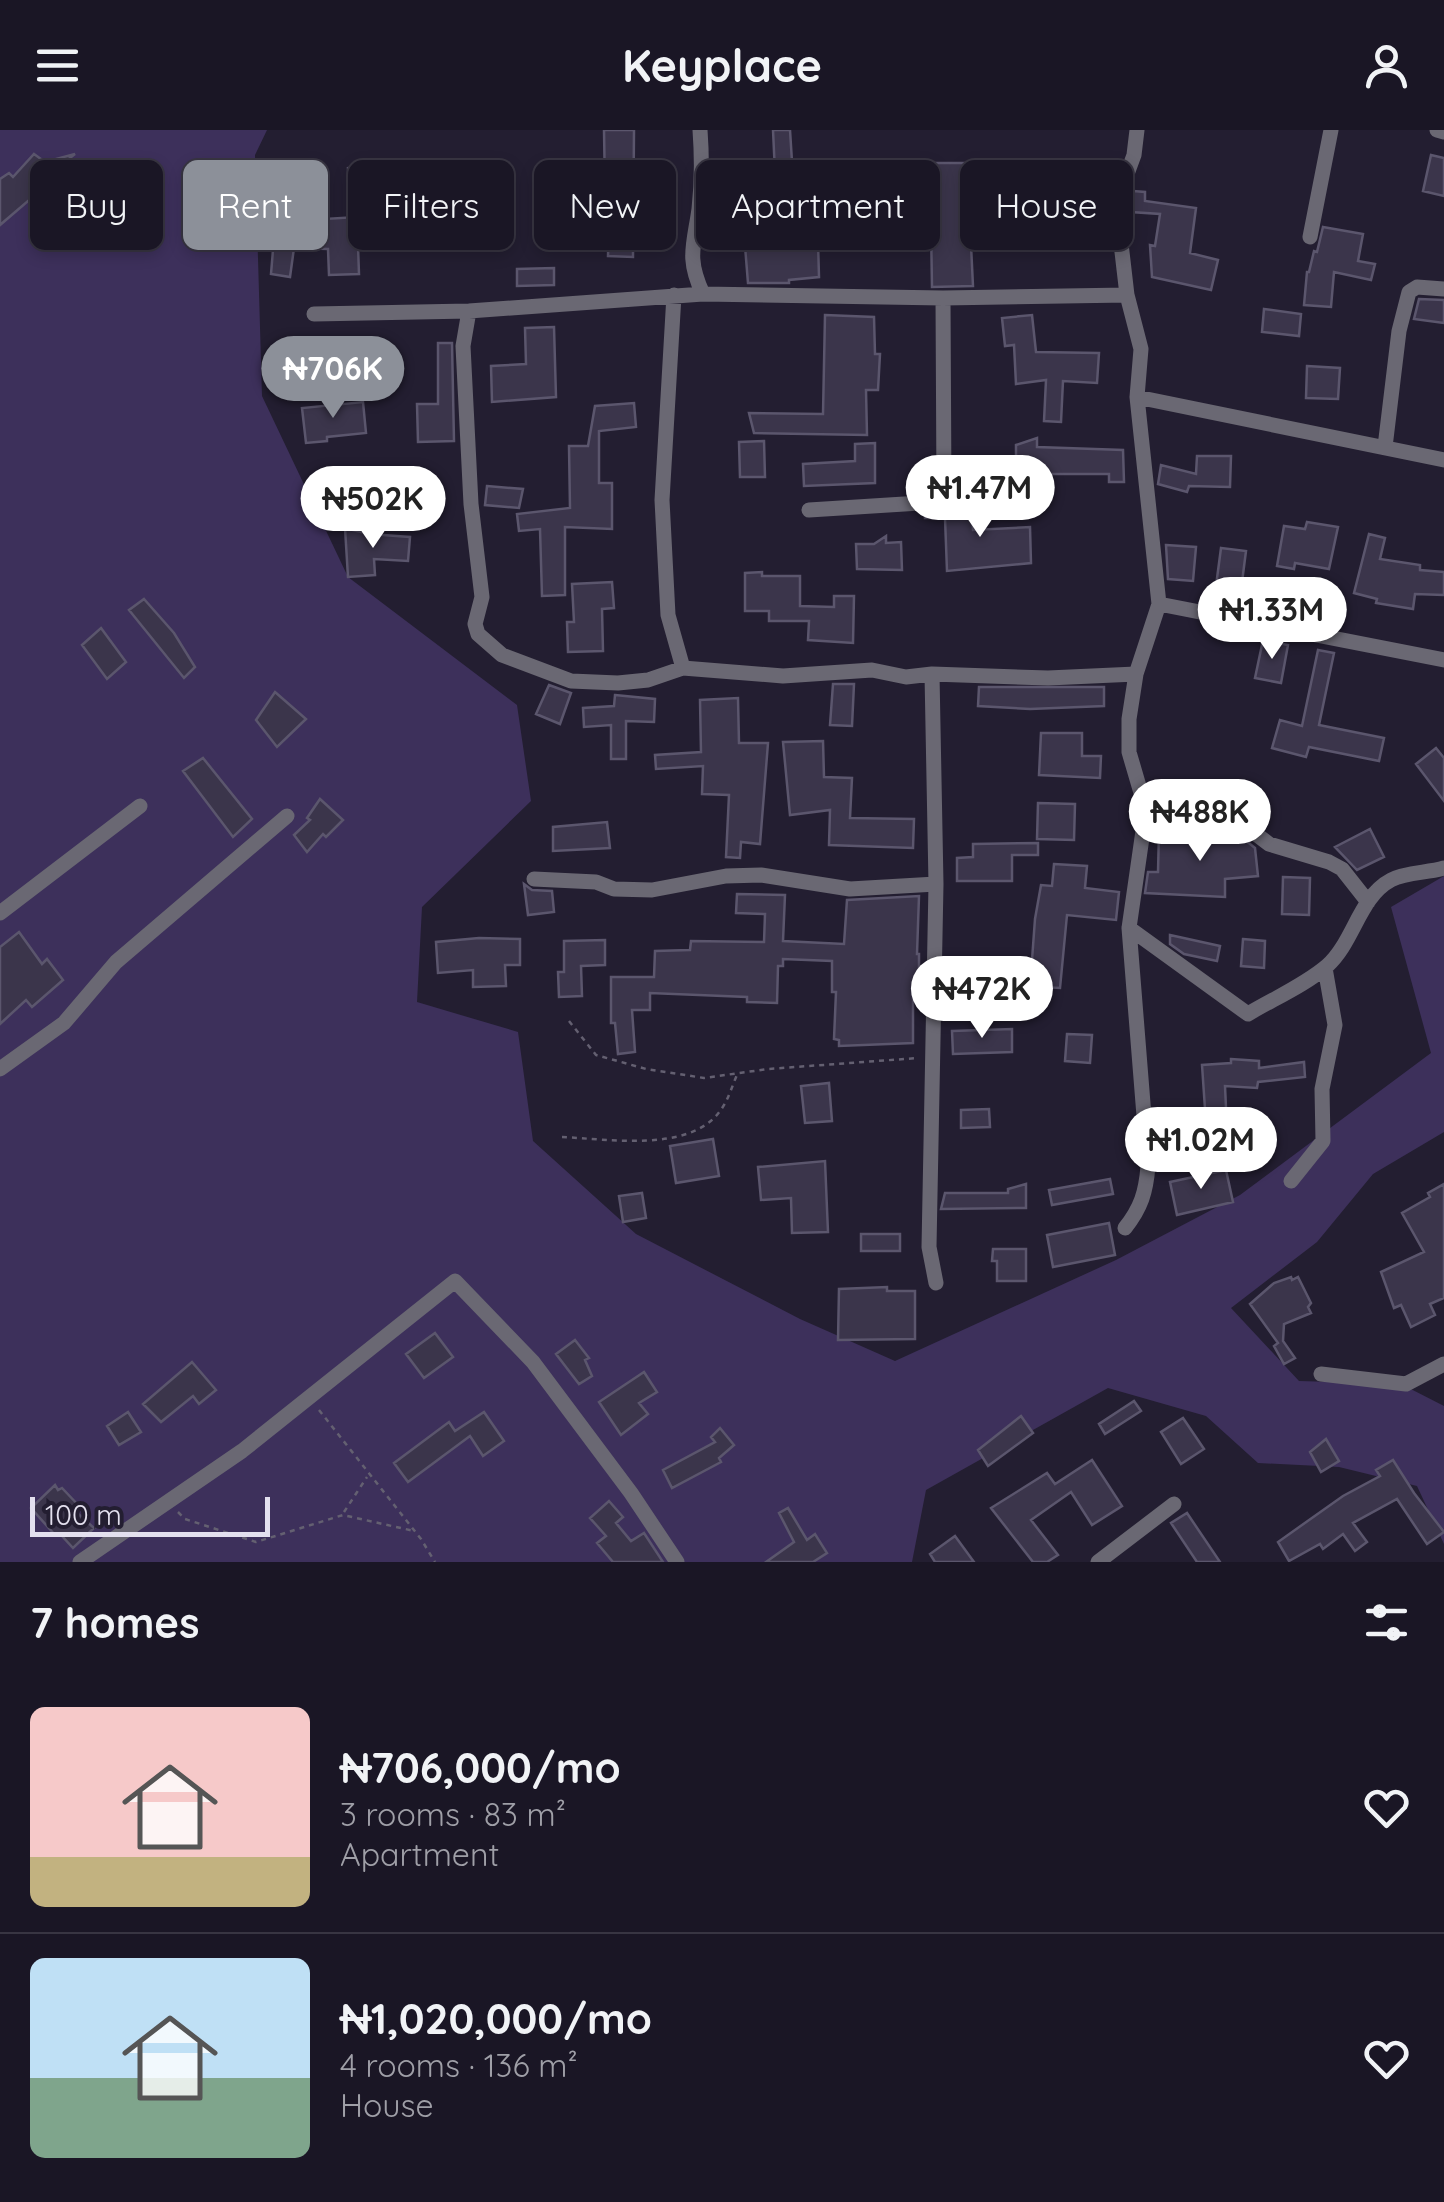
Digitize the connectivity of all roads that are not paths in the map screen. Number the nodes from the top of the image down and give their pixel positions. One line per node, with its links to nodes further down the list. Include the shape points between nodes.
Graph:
1 (700, 130): 9 (street, via 691,256)
2 (1137, 130): 10 (street, via 1117,210)
3 (1331, 130): 6 (street)
4 (1436, 130): 5 (street)
5 (1444, 132)
6 (1310, 237)
7 (1444, 289): 15 (street, via 1409,292)
8 (674, 294): 9 (street); 12 (street); 20 (street, via 662,500 668,616)
9 (703, 294): 11 (street)
10 (1127, 295): 11 (street); 14 (street, via 1141,349)
11 (943, 298): 17 (street, via 942,499)
12 (469, 311): 13 (street); 20 (street, via 463,346 482,597 478,634 519,664 571,681 618,684)
13 (314, 314)
14 (1137, 396): 15 (street); 18 (street)
15 (1385, 447): 16 (street)
16 (1444, 460)
17 (808, 510)
18 (1158, 604): 19 (street); 22 (street)
19 (1444, 660)
20 (683, 668): 21 (street, via 783,676)
21 (932, 674): 22 (street); 28 (street)
22 (1136, 674): 24 (street, via 1128,752)
23 (140, 806): 30 (street)
24 (1146, 810): 29 (street, via 1197,810 1244,825 1269,844 1342,869); 31 (street)
25 (287, 816): 33 (street, via 116,962 64,1023)
26 (1444, 868): 29 (street, via 1394,878)
27 (534, 879): 28 (street, via 652,890 743,875 850,889)
28 (936, 884): 36 (street, via 929,1248)
29 (1368, 902): 32 (street)
30 (0, 913)
31 (1129, 928): 32 (street, via 1243,1013); 35 (street, via 1148,1166 1146,1193)
32 (1325, 968): 34 (street, via 1335,1025 1322,1089 1324,1142)
33 (0, 1069)
34 (1291, 1180)
35 (1125, 1228)
36 (936, 1283)
37 (1444, 1364): 38 (street, via 1406,1384)
38 (1321, 1374)
39 (1174, 1504): 42 (street)
40 (80, 1562): 41 (street, via 242,1451 455,1281 533,1362)
41 (676, 1562)
42 (1098, 1562)

